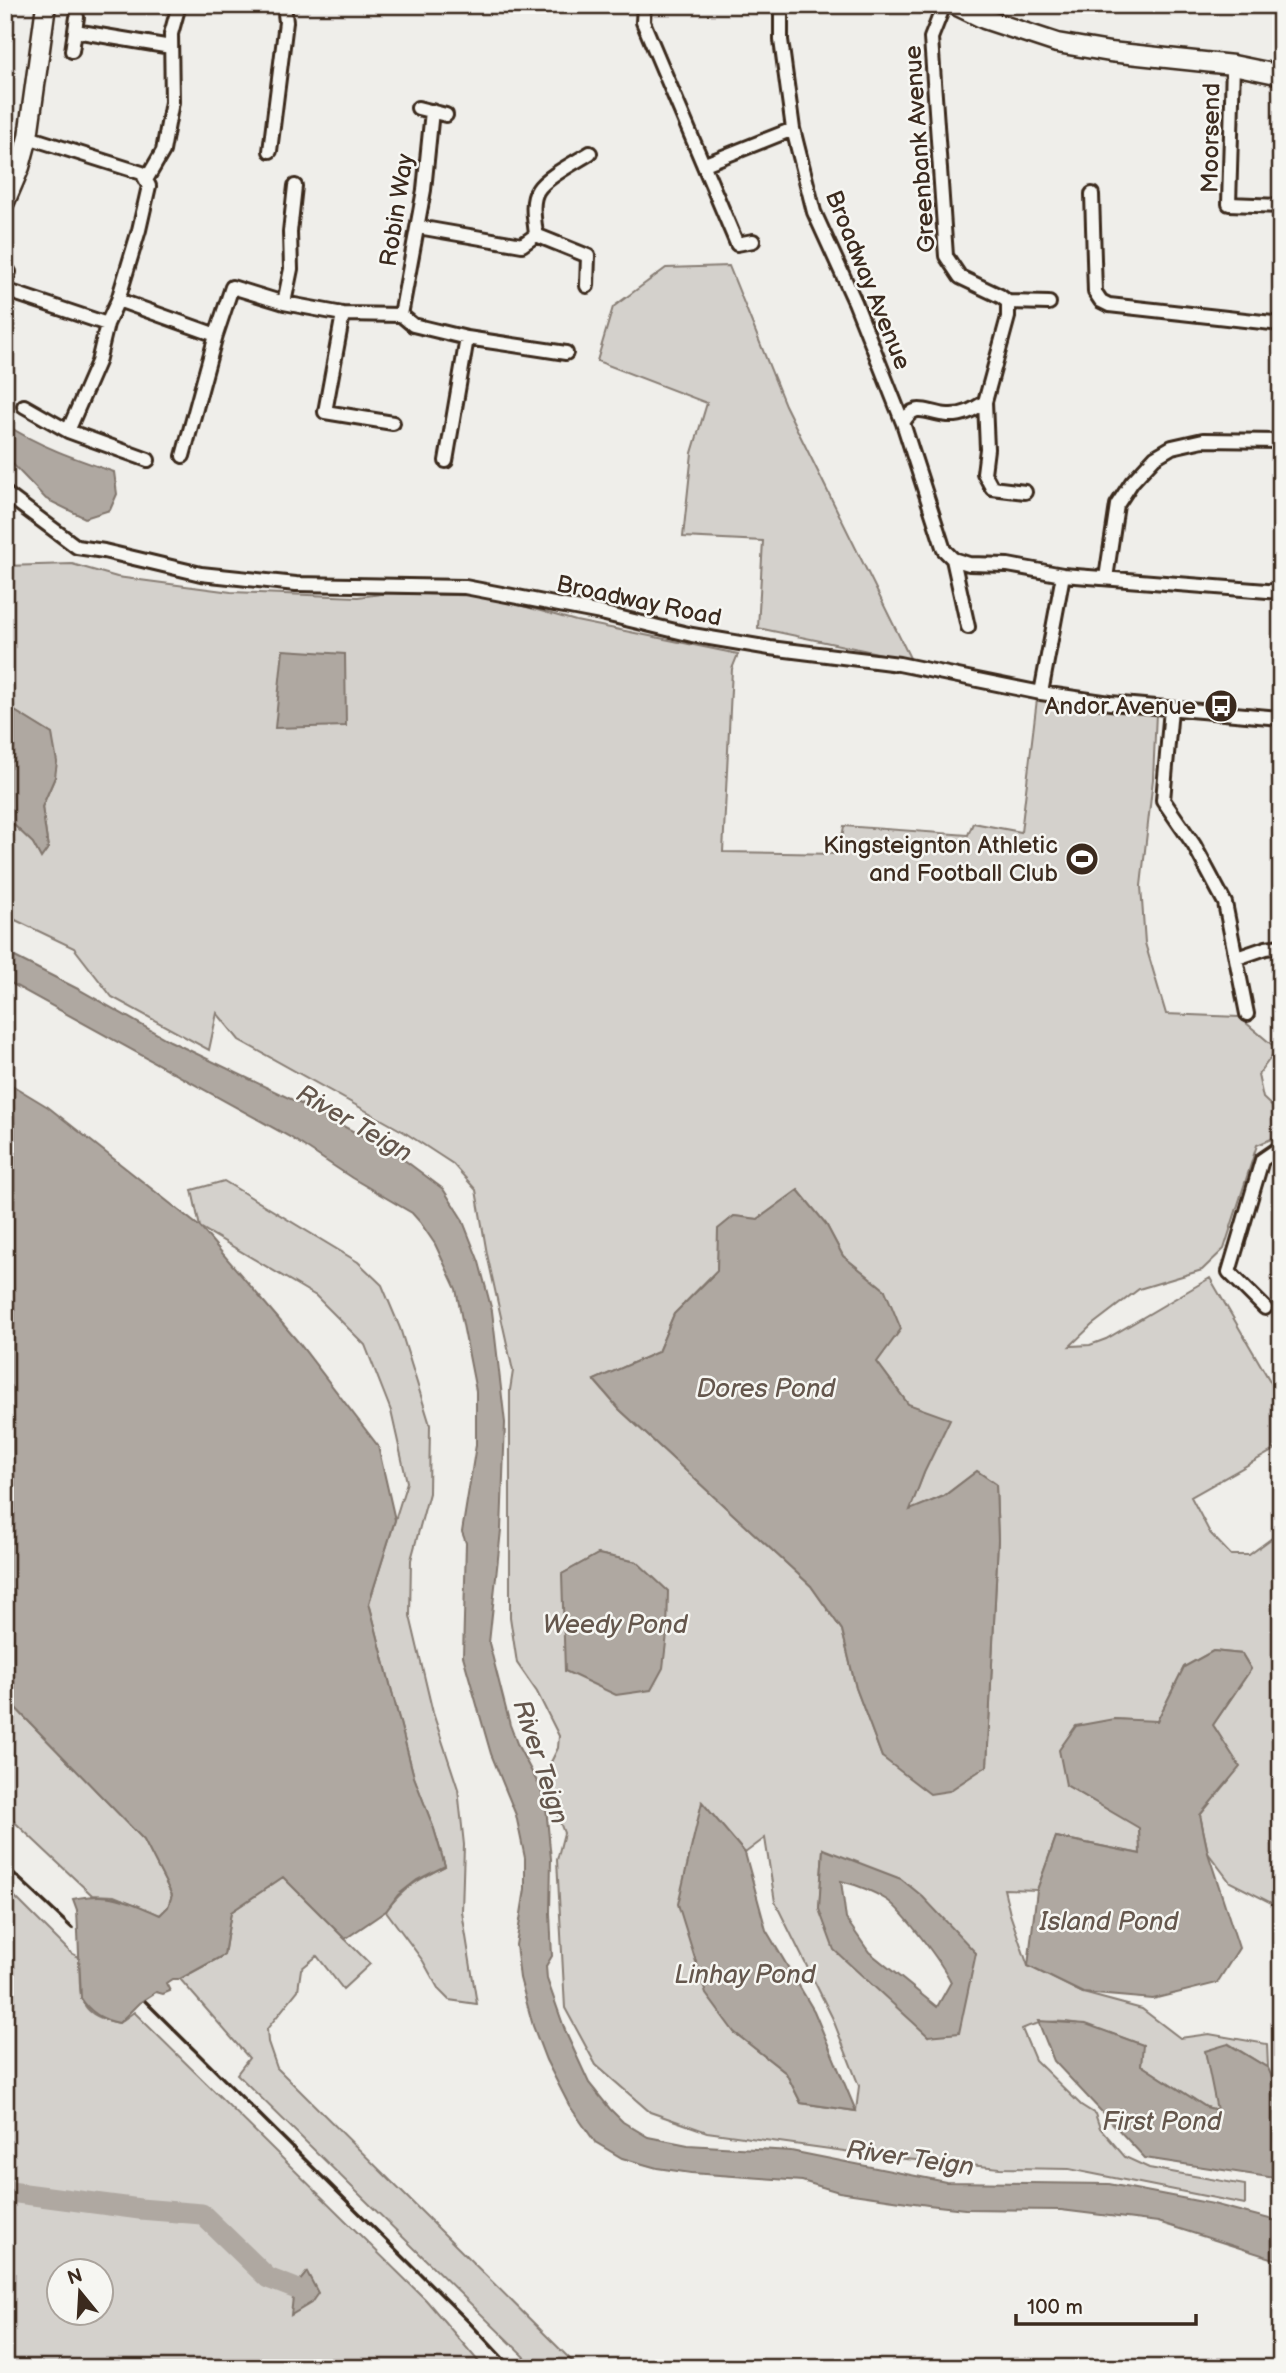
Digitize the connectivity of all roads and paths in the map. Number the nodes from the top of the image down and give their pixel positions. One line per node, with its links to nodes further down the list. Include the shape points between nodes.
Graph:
1 (46, 5): 18 (main road)
2 (179, 5): 10 (street)
3 (284, 5): 19 (street, via 286,22)
4 (644, 5): 21 (street, via 643,22)
5 (781, 5): 17 (street, Broadway Avenue)
6 (944, 5): 33 (street, Greenbank Avenue, via 931,38 946,256 960,277)
7 (956, 5): 12 (main road, via 1057,43)
8 (77, 17): 9 (street)
9 (75, 31): 10 (street); 11 (street)
10 (170, 47): 22 (street, via 172,102 163,151)
11 (72, 51)
12 (1233, 65): 13 (main road); 26 (street, Moorsend, via 1229,204)
13 (1281, 75)
14 (418, 108): 15 (street)
15 (432, 111): 16 (street); 27 (street, Robin Way)
16 (446, 115)
17 (793, 130): 21 (street); 46 (street, Broadway Avenue, via 814,212)
18 (28, 138): 22 (street, via 142,173); 25 (main road)
19 (270, 151)
20 (590, 153): 28 (street, via 537,190)
21 (705, 164): 29 (street, via 737,244)
22 (146, 180): 32 (street, via 147,197)
23 (295, 186): 34 (street, via 291,268)
24 (1092, 194): 39 (street, via 1095,292 1101,301)
25 (5, 202)
26 (1281, 206)
27 (418, 227): 28 (street, via 522,245); 37 (street, Robin Way)
28 (536, 235): 30 (street, via 588,256)
29 (753, 242)
30 (587, 286)
31 (5, 290): 38 (street)
32 (118, 300): 38 (street); 40 (street)
33 (1008, 302): 35 (street, Greenbank Avenue); 43 (street)
34 (284, 303): 36 (street); 40 (street, via 232,288)
35 (1049, 303)
36 (343, 314): 37 (street); 45 (street, via 325,412)
37 (401, 315): 41 (street, via 413,325)
38 (107, 324): 47 (street, via 98,362)
39 (1281, 324)
40 (216, 335): 49 (street)
41 (467, 338): 42 (street); 51 (street)
42 (566, 354)
43 (985, 402): 46 (street, via 957,415 913,411); 52 (street, via 984,473 992,488)
44 (24, 406): 47 (street)
45 (393, 423)
46 (903, 424): 54 (street, Broadway Avenue, via 944,550)
47 (68, 431): 50 (street)
48 (1281, 441): 56 (street, via 1203,440 1172,447 1155,457 1117,505)
49 (183, 456)
50 (148, 460)
51 (446, 461)
52 (1025, 492)
53 (5, 493): 59 (street, Broadway Road, via 77,547 201,574 296,584 465,587 692,635 899,664)
54 (953, 559): 55 (street); 58 (street, Broadway Avenue)
55 (1063, 575): 56 (street); 59 (street)
56 (1106, 578): 57 (street)
57 (1281, 592)
58 (968, 627)
59 (1041, 693): 60 (street, Broadway Road)
60 (1171, 709): 61 (street, Broadway Road); 63 (street, via 1163,800 1213,877 1225,903)
61 (1281, 718)
62 (1281, 946): 63 (street)
63 (1237, 958): 64 (street)
64 (1247, 1014)
65 (1281, 1147): 66 (street, via 1262,1160 1229,1272)
66 (1265, 1308)

